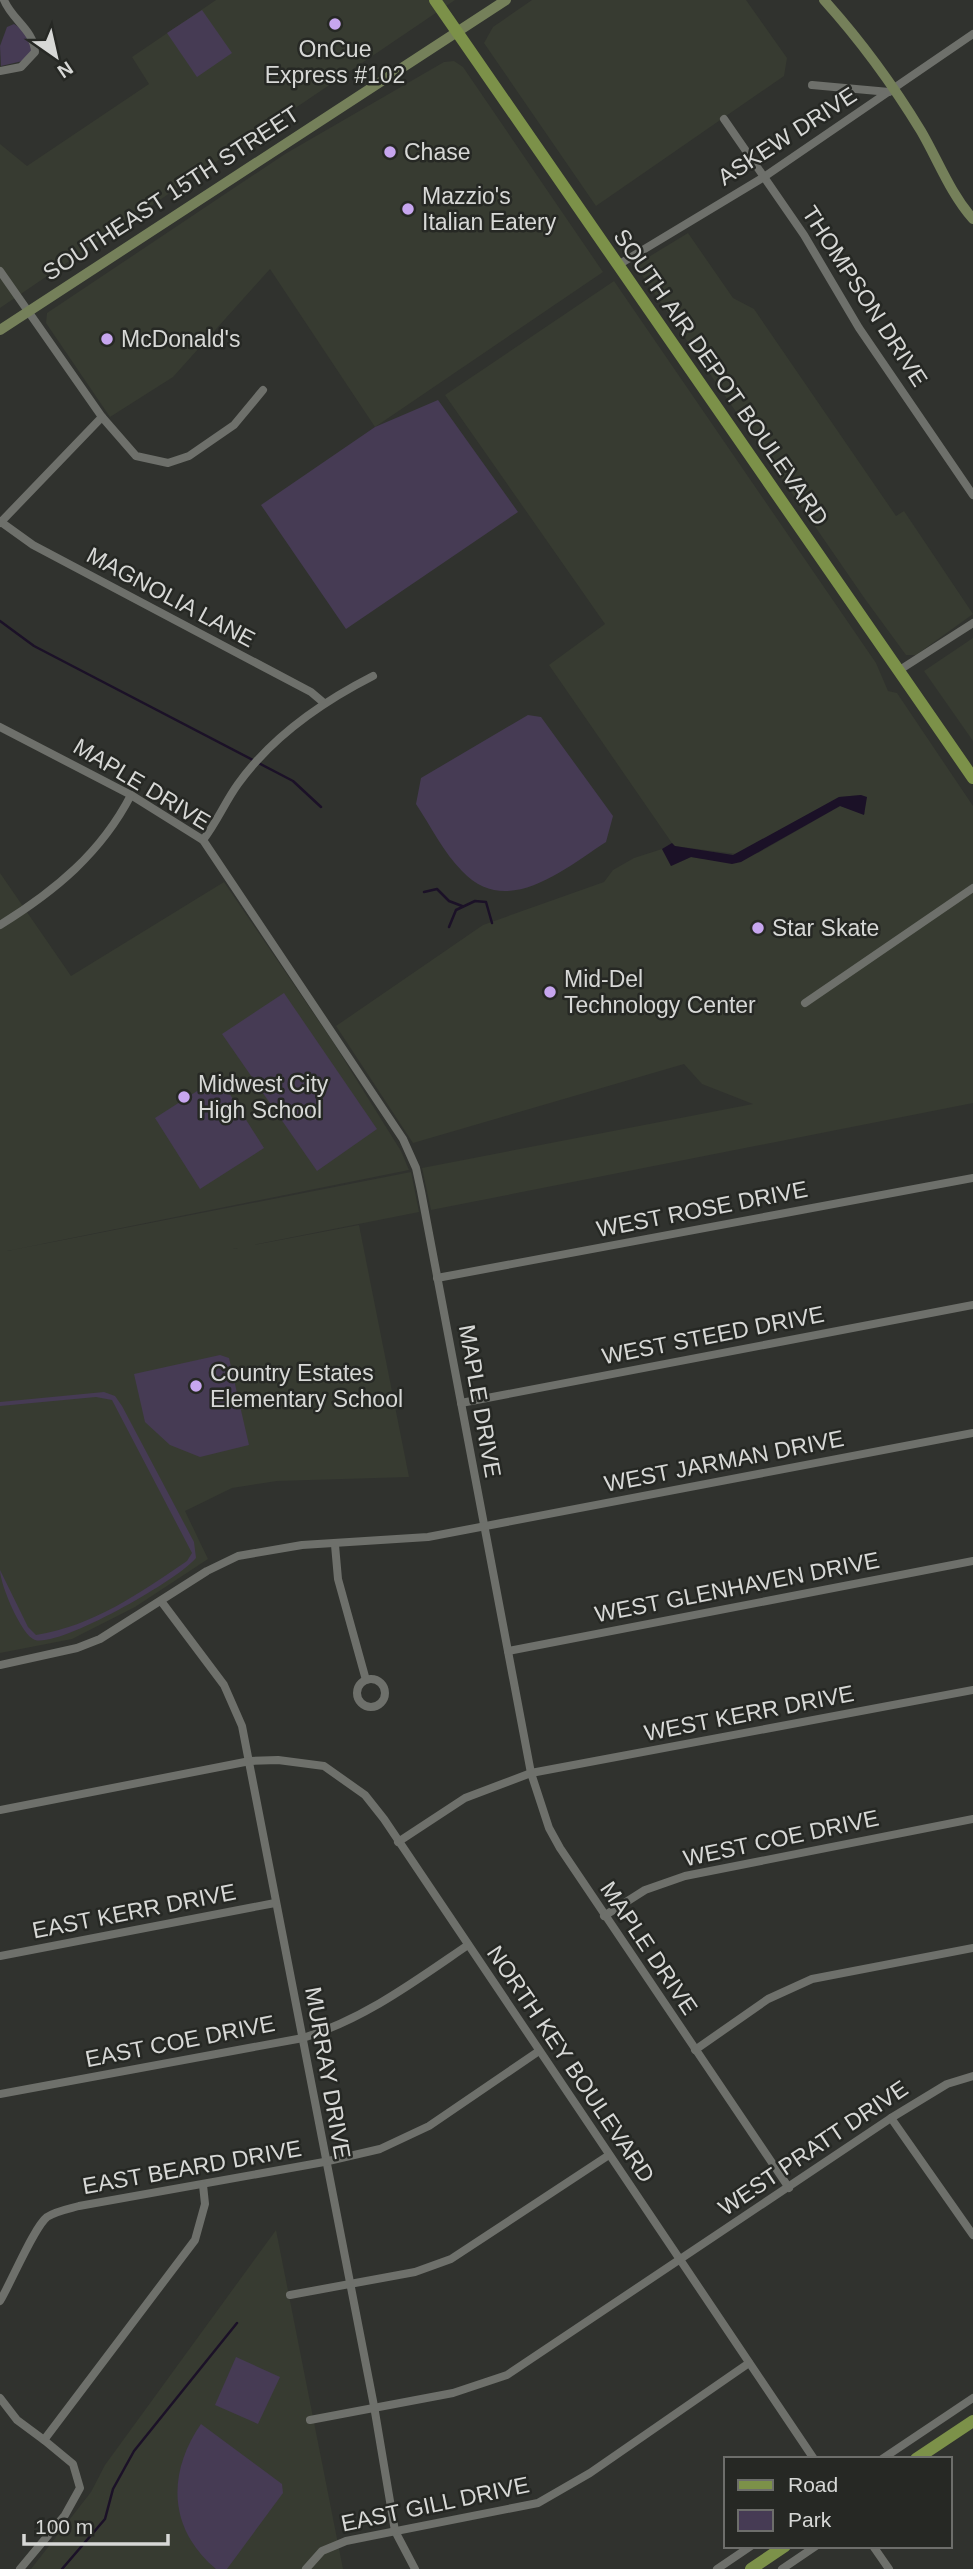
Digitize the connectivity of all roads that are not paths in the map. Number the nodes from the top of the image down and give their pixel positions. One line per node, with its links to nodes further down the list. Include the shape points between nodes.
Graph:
1 (3, 0): 5 (street); 8 (street, via 35,42 35,52 21,67)
2 (435, 0): 6 (main road, SOUTH AIR DEPOT BOULEVARD)
3 (506, 0): 6 (main road, SOUTHEAST 15TH STREET)
4 (824, 0): 10 (main road, via 850,29)
5 (0, 7)
6 (458, 33): 14 (main road, SOUTH AIR DEPOT BOULEVARD); 16 (main road, SOUTHEAST 15TH STREET)
7 (973, 34): 10 (street, ASKEW DRIVE)
8 (0, 71)
9 (812, 85): 10 (street)
10 (891, 90): 12 (street, ASKEW DRIVE); 13 (main road, via 905,104)
11 (724, 118): 12 (street, THOMPSON DRIVE)
12 (764, 177): 14 (street, ASKEW DRIVE); 20 (street, THOMPSON DRIVE, via 859,328)
13 (971, 215)
14 (618, 265): 23 (main road, SOUTH AIR DEPOT BOULEVARD)
15 (0, 271): 16 (street)
16 (27, 312): 17 (main road, SOUTHEAST 15TH STREET); 19 (street)
17 (0, 330)
18 (263, 390): 19 (street, via 234,425 189,456 168,463 136,456)
19 (102, 417): 21 (street)
20 (973, 495)
21 (1, 523): 25 (street, MAGNOLIA LANE, via 33,545)
22 (973, 623): 23 (street)
23 (898, 671): 27 (main road, SOUTH AIR DEPOT BOULEVARD)
24 (373, 676): 25 (street)
25 (324, 703): 29 (street, via 249,769)
26 (0, 727): 28 (street, MAPLE DRIVE)
27 (973, 778)
28 (131, 795): 29 (street, MAPLE DRIVE); 31 (street, via 115,826 73,873)
29 (204, 840): 34 (street, MAPLE DRIVE, via 403,1139 416,1168)
30 (973, 888): 32 (street)
31 (0, 925)
32 (805, 1003)
33 (973, 1178): 34 (street, WEST ROSE DRIVE)
34 (437, 1278): 36 (street, MAPLE DRIVE)
35 (973, 1305): 36 (street, WEST STEED DRIVE)
36 (461, 1403): 38 (street, MAPLE DRIVE)
37 (973, 1433): 38 (street, WEST JARMAN DRIVE)
38 (483, 1527): 39 (street, WEST JARMAN DRIVE); 42 (street, MAPLE DRIVE)
39 (335, 1545): 41 (street, WEST JARMAN DRIVE, via 302,1545 238,1556); 44 (street, via 338,1579)
40 (973, 1561): 42 (street, WEST GLENHAVEN DRIVE)
41 (161, 1601): 43 (street, WEST JARMAN DRIVE, via 100,1639); 46 (street, MURRAY DRIVE, via 224,1685 242,1726)
42 (508, 1651): 47 (street, MAPLE DRIVE)
43 (0, 1664)
44 (366, 1680)
45 (973, 1690): 47 (street, WEST KERR DRIVE)
46 (250, 1761): 48 (street, NORTH KEY BOULEVARD); 50 (street, NORTH KEY BOULEVARD, via 324,1766 365,1795); 51 (street, MURRAY DRIVE)
47 (531, 1773): 50 (street, via 465,1798); 52 (street, MAPLE DRIVE, via 549,1828)
48 (0, 1810)
49 (973, 1819): 52 (street, WEST COE DRIVE, via 685,1876 645,1890)
50 (398, 1842): 53 (street, NORTH KEY BOULEVARD)
51 (275, 1903): 55 (street, EAST KERR DRIVE); 56 (street, MURRAY DRIVE)
52 (604, 1916): 57 (street, MAPLE DRIVE)
53 (468, 1945): 56 (street, EAST COE DRIVE, via 371,2011); 58 (street, NORTH KEY BOULEVARD)
54 (973, 1948): 57 (street, via 812,1979 768,1999)
55 (0, 1956)
56 (303, 2038): 60 (street, EAST COE DRIVE); 63 (street, MURRAY DRIVE)
57 (695, 2050): 65 (street, MAPLE DRIVE)
58 (539, 2051): 62 (street, NORTH KEY BOULEVARD); 63 (street, EAST BEARD DRIVE, via 429,2126 380,2149)
59 (973, 2076): 61 (street, WEST PRATT DRIVE, via 947,2084)
60 (0, 2094)
61 (891, 2118): 65 (street, WEST PRATT DRIVE); 66 (street)
62 (609, 2155): 67 (street, NORTH KEY BOULEVARD); 68 (street, via 451,2259 415,2272)
63 (324, 2162): 64 (street, EAST BEARD DRIVE); 68 (street, MURRAY DRIVE)
64 (203, 2185): 70 (street, EAST BEARD DRIVE, via 79,2206 48,2216 37,2226); 77 (street, via 205,2204 195,2240)
65 (789, 2188): 67 (street, WEST PRATT DRIVE)
66 (973, 2235)
67 (678, 2260): 71 (street, NORTH KEY BOULEVARD); 74 (street, WEST PRATT DRIVE, via 507,2375 453,2393)
68 (349, 2285): 69 (street); 74 (street, MURRAY DRIVE)
69 (290, 2295)
70 (0, 2301)
71 (749, 2363): 78 (street, NORTH KEY BOULEVARD); 81 (street, EAST GILL DRIVE, via 590,2473 538,2503)
72 (973, 2398): 79 (street)
73 (2, 2405): 77 (street)
74 (374, 2406): 75 (street, WEST PRATT DRIVE); 81 (street, MURRAY DRIVE)
75 (310, 2420)
76 (973, 2421): 80 (main road)
77 (44, 2440): 86 (street, via 73,2465 80,2488 76,2500)
78 (813, 2457)
79 (885, 2457)
80 (919, 2457)
81 (395, 2531): 87 (street, EAST GILL DRIVE, via 334,2545); 88 (street, MURRAY DRIVE)
82 (748, 2548): 89 (street)
83 (782, 2548): 90 (main road)
84 (813, 2548): 91 (street)
85 (874, 2548): 92 (street)
86 (20, 2569)
87 (306, 2569)
88 (415, 2569)
89 (717, 2569)
90 (751, 2569)
91 (782, 2569)
92 (888, 2569)

